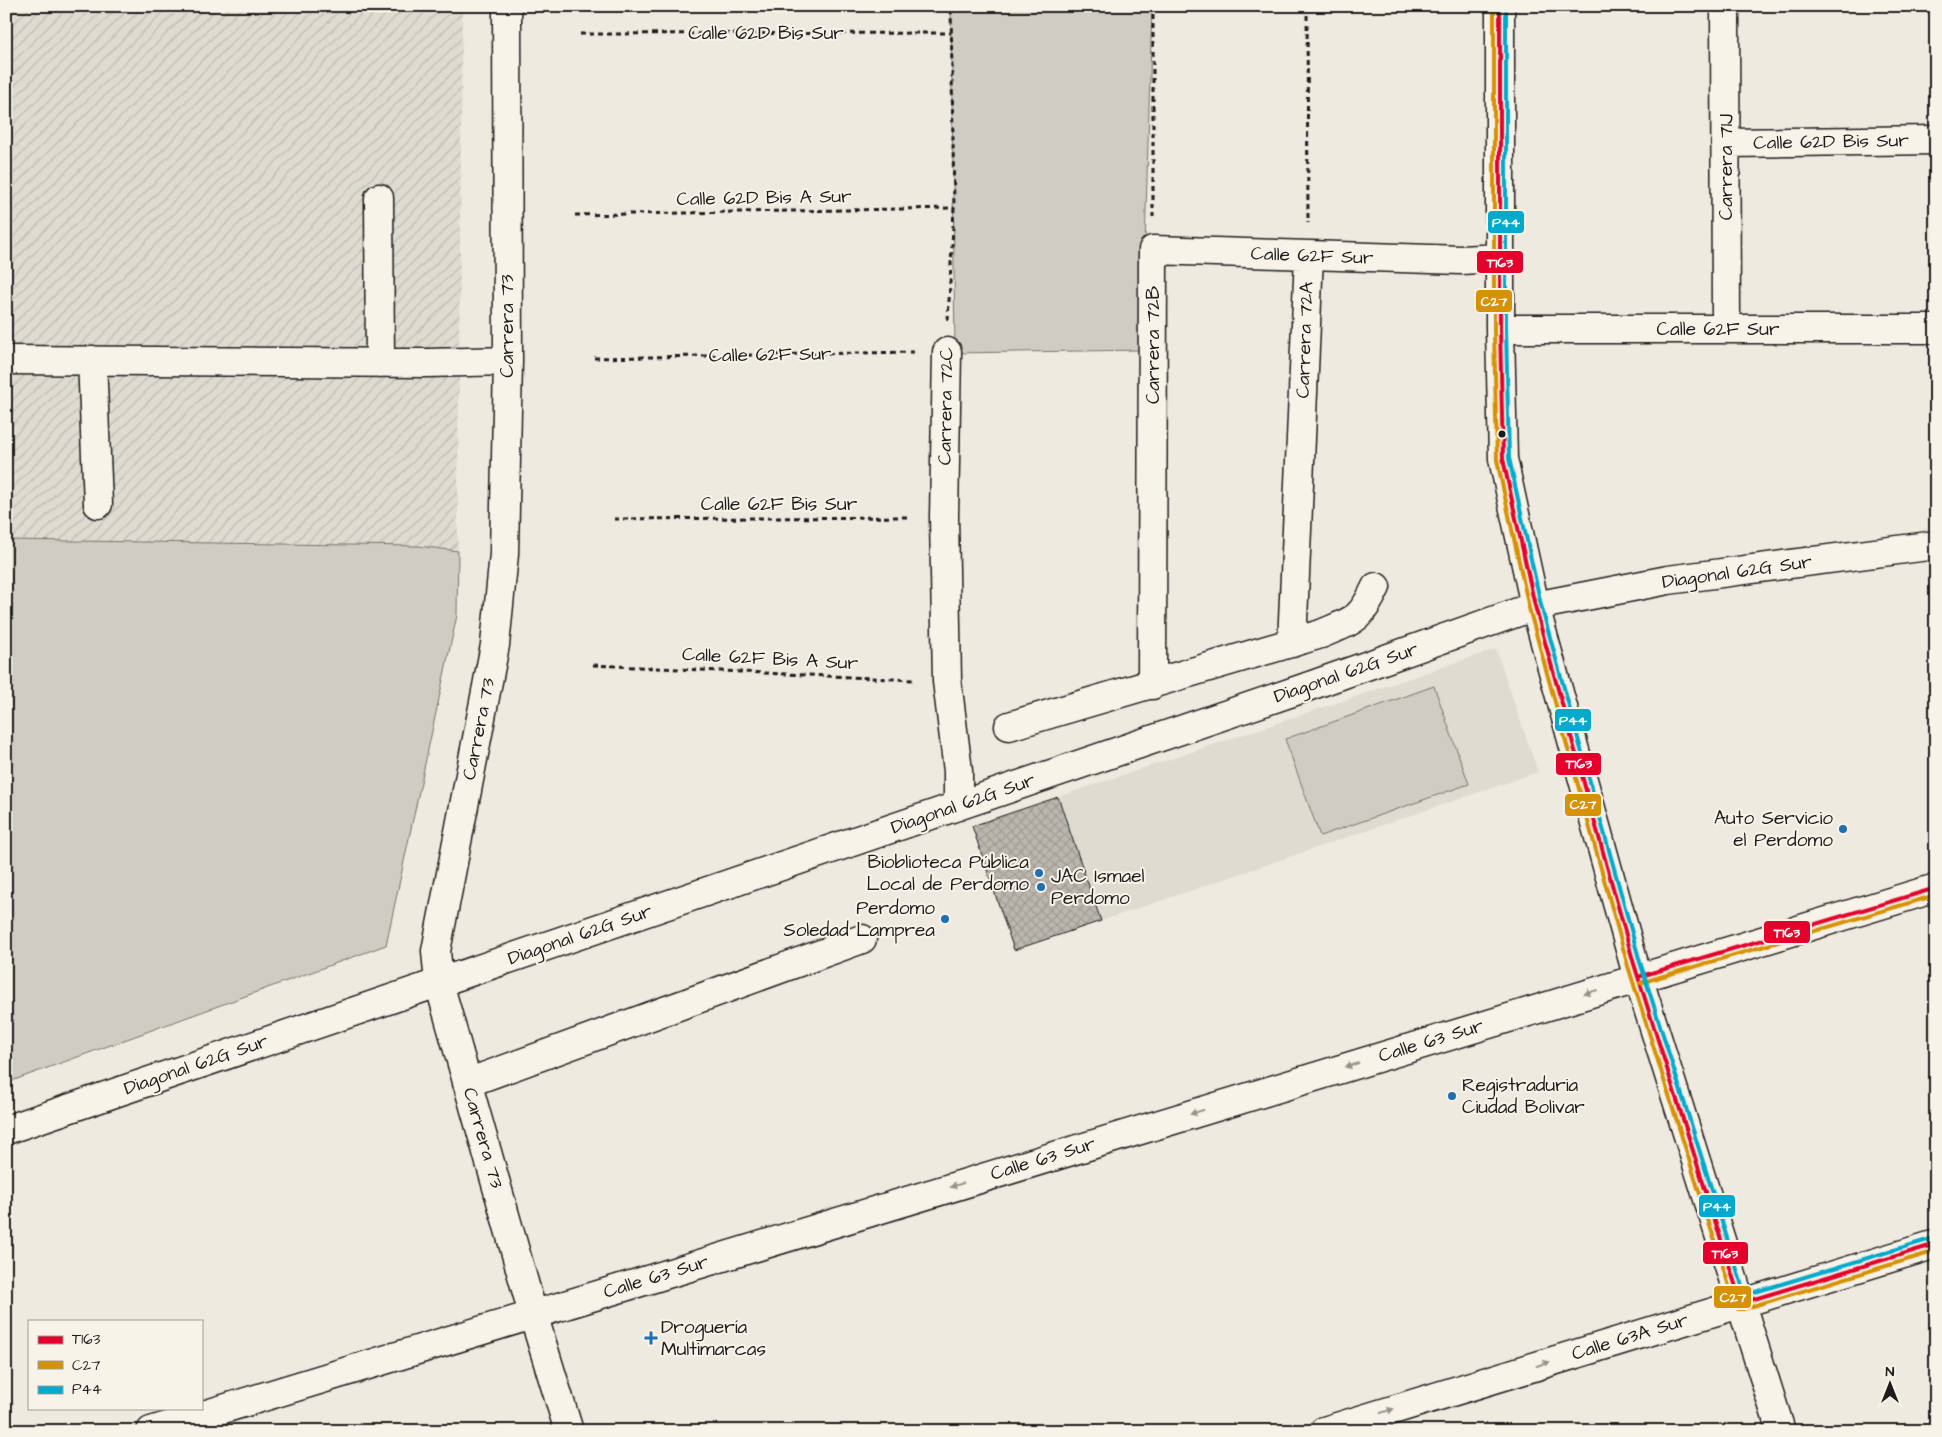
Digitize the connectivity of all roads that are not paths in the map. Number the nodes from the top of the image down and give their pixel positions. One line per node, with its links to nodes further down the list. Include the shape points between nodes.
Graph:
1 (507, 6): 16 (street, Carrera 73)
2 (1500, 6): 9 (street)
3 (1726, 6): 5 (street, Carrera 71J)
4 (1936, 140): 5 (street, Calle 62D Bis Sur)
5 (1726, 143): 11 (street, Carrera 71J)
6 (379, 198): 17 (street)
7 (1153, 250): 8 (street, Calle 62F Sur); 23 (street, Carrera 72B)
8 (1309, 256): 9 (street, Calle 62F Sur); 22 (street, Carrera 72A)
9 (1500, 258): 10 (street)
10 (1500, 328): 11 (street, Calle 62F Sur); 21 (street, via 1504,459)
11 (1726, 328): 12 (street, Calle 62F Sur)
12 (1936, 329)
13 (947, 352): 25 (street, Carrera 72C, via 944,517 947,681 958,771)
14 (6, 360): 15 (street)
15 (92, 360): 17 (street); 18 (street)
16 (508, 361): 17 (street); 29 (street, Carrera 73, via 504,554 495,645 436,951)
17 (380, 363)
18 (98, 504)
19 (1936, 545): 21 (street, Diagonal 62G Sur, via 1668,580)
20 (1376, 587): 22 (street, via 1366,608 1353,621)
21 (1535, 606): 25 (street, Diagonal 62G Sur); 28 (street)
22 (1292, 643): 23 (street)
23 (1152, 685): 24 (street)
24 (1009, 726)
25 (958, 806): 29 (street, Diagonal 62G Sur)
26 (1936, 888): 28 (street, Calle 63 Sur)
27 (862, 939): 30 (street)
28 (1638, 978): 33 (street); 34 (street, Calle 63 Sur, one-way to 34)
29 (439, 983): 30 (street, Carrera 73); 31 (street, Diagonal 62G Sur)
30 (467, 1083): 34 (street, Carrera 73)
31 (6, 1130)
32 (1936, 1244): 33 (street, Calle 63A Sur)
33 (1742, 1303): 37 (street, Calle 63A Sur, one-way to 33); 38 (street)
34 (533, 1314): 35 (street, Calle 63 Sur); 36 (street, Carrera 73)
35 (151, 1431)
36 (569, 1431)
37 (1324, 1431)
38 (1781, 1431)

